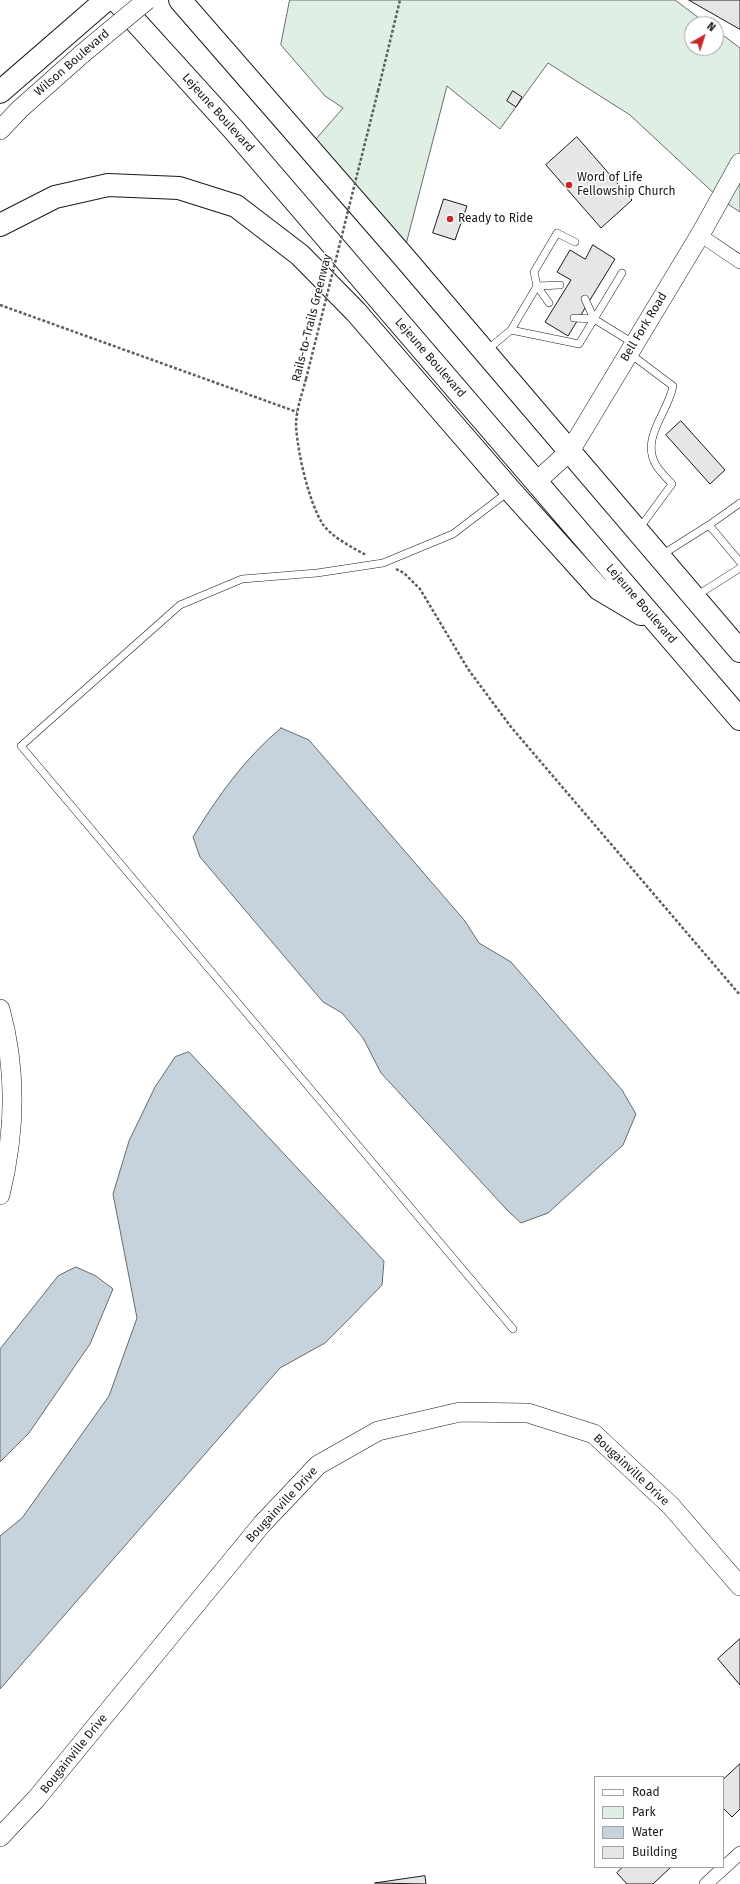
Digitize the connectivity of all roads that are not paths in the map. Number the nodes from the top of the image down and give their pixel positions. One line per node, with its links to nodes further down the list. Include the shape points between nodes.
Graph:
1 (106, 0): 5 (highway)
2 (116, 0): 23 (highway, Lejeune Boulevard, via 233,129)
3 (147, 0): 6 (street, Wilson Boulevard, bridge, via 82,54)
4 (180, 0): 21 (highway)
5 (0, 92)
6 (0, 130)
7 (740, 163): 9 (street, Bell Fork Road)
8 (0, 225): 24 (highway, via 54,197 108,185 179,188 236,206 300,255 356,312)
9 (700, 235): 11 (street); 20 (street, Bell Fork Road)
10 (575, 242): 14 (lane, via 557,233 534,272)
11 (740, 262)
12 (622, 273): 18 (lane)
13 (560, 285): 14 (lane)
14 (538, 286): 16 (lane); 19 (lane)
15 (585, 299): 18 (lane)
16 (549, 303)
17 (574, 318): 18 (lane)
18 (594, 319): 19 (lane, via 579,344); 20 (lane)
19 (511, 330): 21 (lane)
20 (631, 349): 22 (street, Bell Fork Road); 27 (lane, via 673,386 655,427 652,448 655,464 672,484)
21 (485, 352): 22 (highway)
22 (570, 451): 23 (street, Bell Fork Road); 27 (highway)
23 (536, 482): 32 (highway, Lejeune Boulevard)
24 (510, 490): 32 (highway, via 599,589); 39 (lane, via 453,534 383,563 317,573 242,579 180,605 21,746)
25 (740, 503): 26 (lane)
26 (709, 525): 28 (lane); 29 (lane)
27 (638, 531): 28 (highway)
28 (659, 556): 31 (highway)
29 (740, 562)
30 (740, 568): 31 (lane)
31 (694, 597): 33 (highway)
32 (656, 623): 34 (highway, Lejeune Boulevard)
33 (740, 651)
34 (740, 720)
35 (0, 1009): 37 (street, via 10,1055)
36 (0, 1071): 37 (street)
37 (13, 1106): 38 (street)
38 (0, 1195)
39 (513, 1329)
40 (740, 1586): 41 (street, Bougainville Drive, via 671,1506 594,1434 528,1413 460,1412 378,1432 318,1465 262,1524 36,1799)
41 (0, 1837)
42 (740, 1853): 43 (street)
43 (724, 1868)
44 (724, 1868): 45 (street)
45 (706, 1884)

